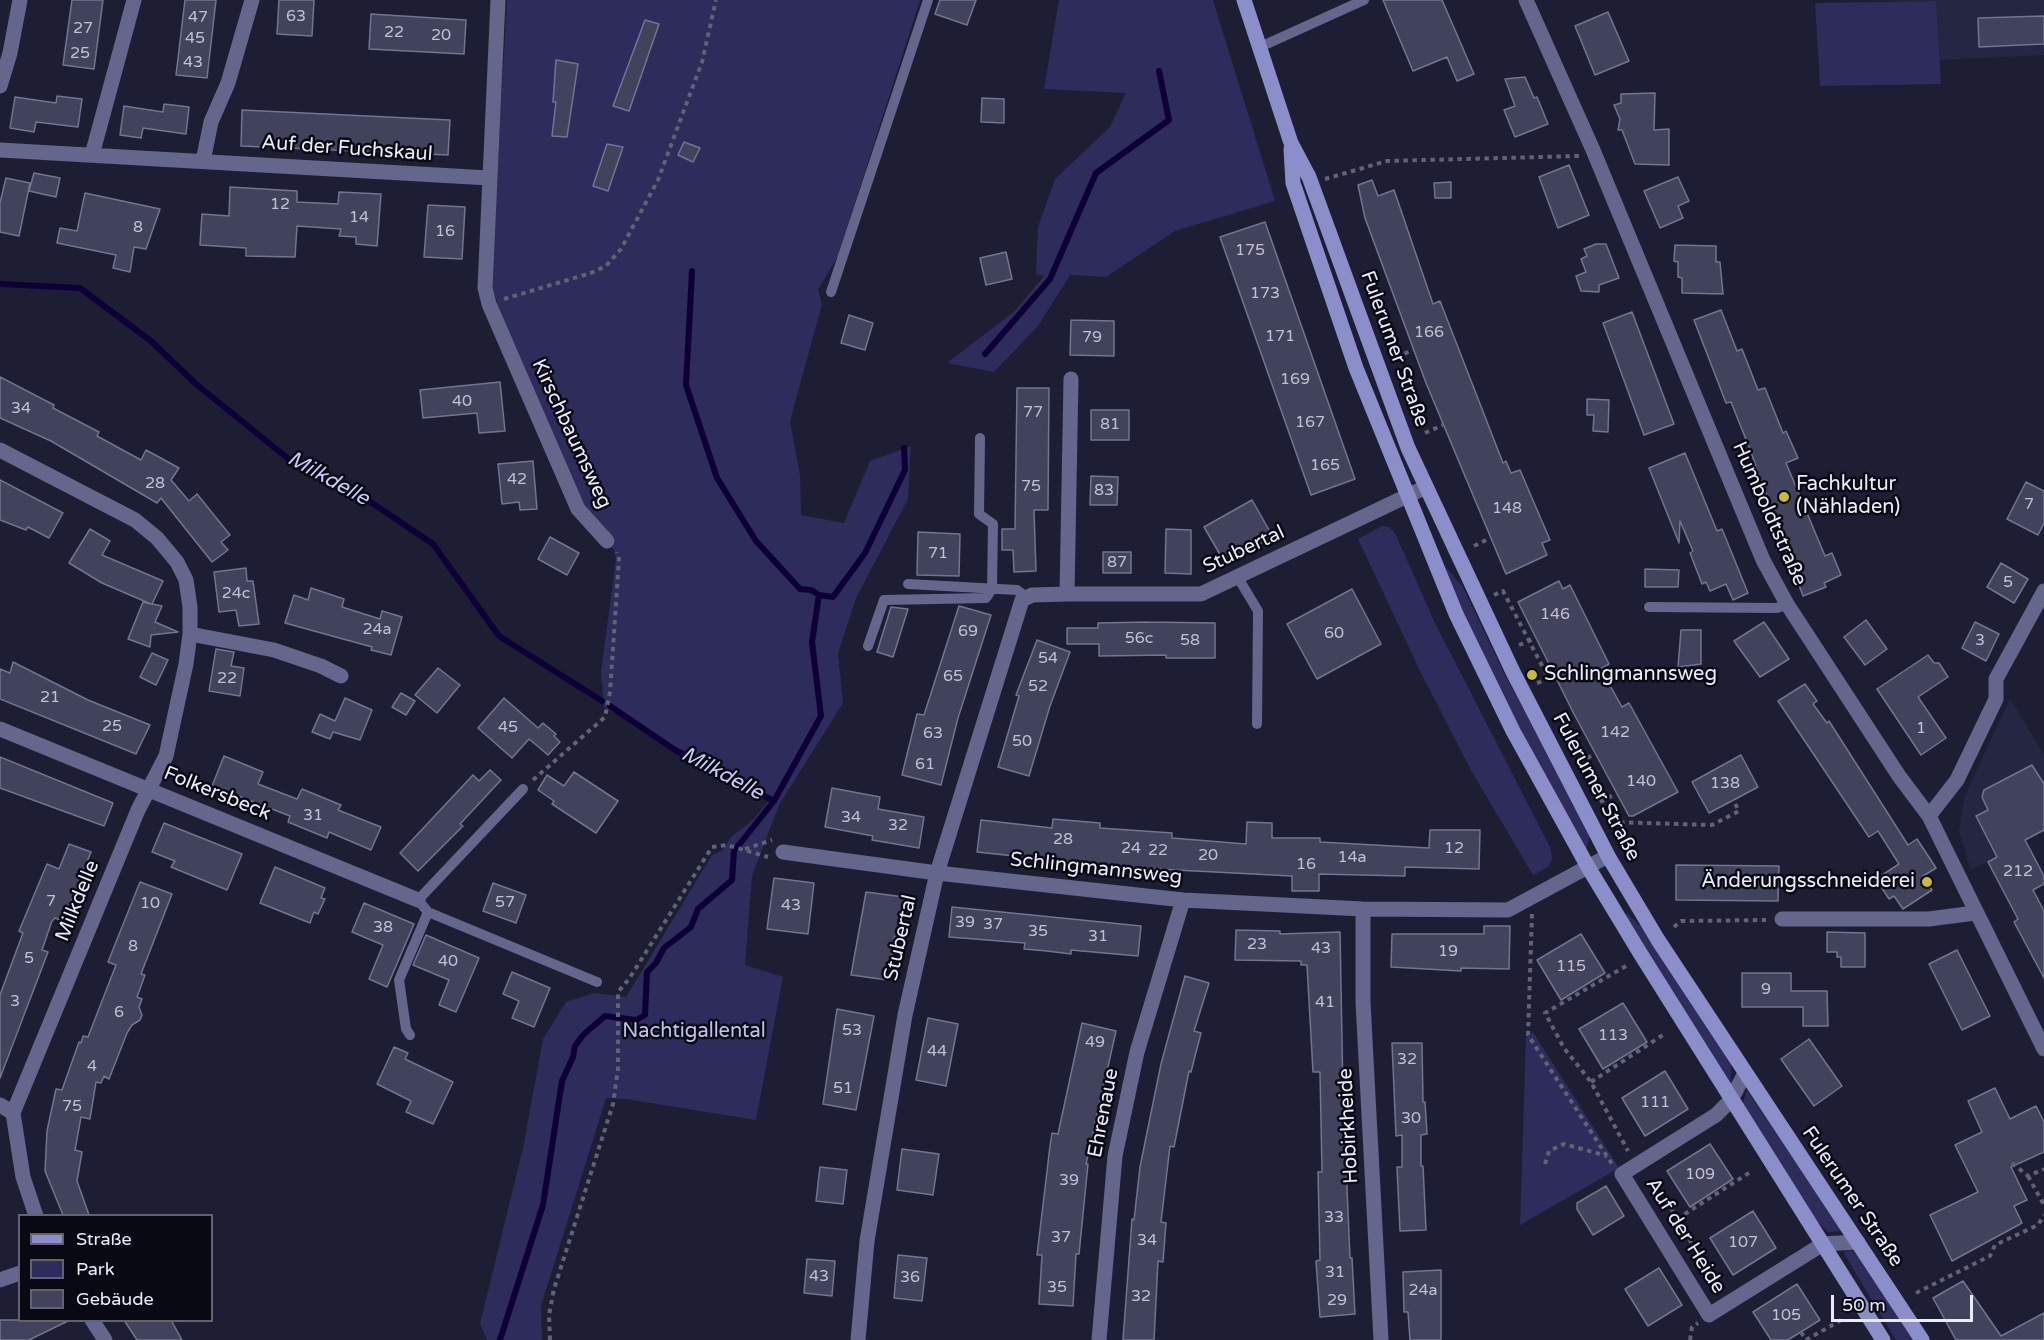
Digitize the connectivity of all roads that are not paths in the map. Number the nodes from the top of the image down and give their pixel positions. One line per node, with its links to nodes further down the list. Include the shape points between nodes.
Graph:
1 (20, 0): 10 (street)
2 (134, 0): 13 (street)
3 (252, 0): 14 (street, via 228,83 208,132)
4 (498, 0): 15 (street, Kirschbaumsweg)
5 (928, 0): 16 (lane)
6 (1244, 0): 9 (main road, Fulerumer Straße)
7 (1364, 0): 9 (lane)
8 (1526, 0): 29 (street, Humboldtstraße, via 1593,150 1763,560)
9 (1260, 47): 11 (main road, Fulerumer Straße)
10 (0, 86)
11 (1291, 143): 20 (main road, Fulerumer Straße, via 1309,177 1363,330); 21 (main road, Fulerumer Straße, via 1293,183 1356,368)
12 (0, 150): 13 (street, Auf der Fuchskaul)
13 (92, 155): 14 (street, Auf der Fuchskaul)
14 (203, 161): 15 (street, Auf der Fuchskaul)
15 (489, 178): 22 (street, Kirschbaumsweg, via 485,288 489,304 578,509)
16 (831, 292)
17 (1071, 379): 27 (street)
18 (980, 438): 25 (lane, via 979,514 993,524)
19 (0, 450): 31 (street, Milkdelle, via 135,520 157,538 186,580)
20 (1426, 487): 21 (street, Stubertal); 40 (main road, Fulerumer Straße, via 1512,672)
21 (1407, 496): 23 (street, Stubertal); 41 (main road, Fulerumer Straße, via 1487,678)
22 (607, 541)
23 (1238, 576): 27 (street, Stubertal, via 1201,594); 34 (lane, via 1258,611)
24 (908, 584): 25 (lane)
25 (992, 589): 28 (lane, via 1017,590); 32 (lane, via 986,598 884,600)
26 (2044, 591): 38 (street, via 1996,679 1996,699 1957,780)
27 (1067, 594): 28 (street, Stubertal)
28 (1027, 598): 42 (street, Stubertal, via 1017,611)
29 (1787, 604): 30 (lane, via 1778,608); 38 (street, Humboldtstraße)
30 (1648, 607)
31 (190, 634): 33 (street, via 274,650); 36 (street, Milkdelle, via 166,756)
32 (868, 646)
33 (341, 676)
34 (1257, 724)
35 (0, 729): 36 (street, Folkersbeck)
36 (149, 789): 44 (street, Folkersbeck); 53 (street, Milkdelle)
37 (523, 789): 44 (lane)
38 (1929, 816): 46 (street, Humboldtstraße)
39 (783, 852): 42 (street, Schlingmannsweg)
40 (1608, 856): 41 (street, Schlingmannsweg); 51 (main road, Fulerumer Straße)
41 (1588, 867): 45 (street, Schlingmannsweg, via 1508,910); 52 (main road, Fulerumer Straße)
42 (937, 873): 43 (street, Schlingmannsweg); 61 (street, Stubertal, via 905,1015 867,1241)
43 (1183, 900): 45 (street, Schlingmannsweg); 62 (street, Ehrenaue, via 1137,1052 1115,1156)
44 (423, 906): 48 (lane, Folkersbeck); 49 (lane, via 399,980)
45 (1363, 909): 63 (street, Hobirkheide, via 1363,1002)
46 (1975, 913): 47 (street, via 1929,919); 50 (street, Humboldtstraße)
47 (1782, 919)
48 (597, 982)
49 (410, 1035)
50 (2044, 1049)
51 (1745, 1073): 52 (street, Auf der Heide); 55 (main road, Fulerumer Straße)
52 (1731, 1100): 56 (main road, Fulerumer Straße); 56 (street, Auf der Heide, via 1716,1115 1622,1174 1709,1315)
53 (7, 1109): 54 (street)
54 (36, 1214)
55 (1858, 1242): 56 (street, Auf der Heide); 65 (main road, Fulerumer Straße)
56 (1823, 1244): 64 (main road, Fulerumer Straße)
57 (18, 1274): 58 (street)
58 (0, 1280)
59 (93, 1322): 60 (street)
60 (105, 1340)
61 (858, 1340)
62 (1099, 1340)
63 (1381, 1340)
64 (1883, 1340)
65 (1922, 1340)

